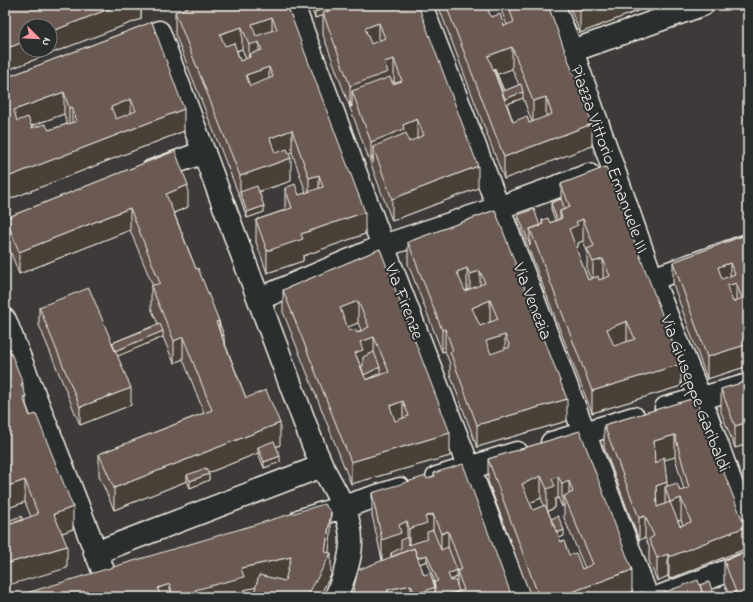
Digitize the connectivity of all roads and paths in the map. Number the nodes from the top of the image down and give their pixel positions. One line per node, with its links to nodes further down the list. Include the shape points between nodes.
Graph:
1 (293, 5): 14 (street, Via Firenze)
2 (420, 5): 12 (street, Via Venezia)
3 (554, 5): 8 (street)
4 (689, 7): 8 (street, Piazza Vittorio Emanuele III)
5 (180, 24): 6 (street)
6 (159, 32): 7 (street); 9 (street)
7 (137, 40)
8 (572, 51): 10 (street, Piazza Vittorio Emanuele III)
9 (204, 152): 11 (street); 16 (street)
10 (613, 167): 12 (street); 15 (street, Piazza Vittorio Emanuele III)
11 (130, 178)
12 (498, 208): 14 (street); 20 (street, Via Venezia)
13 (748, 244): 15 (street)
14 (383, 246): 16 (street); 22 (street, Via Firenze)
15 (652, 279): 19 (street, Via Giuseppe Garibaldi)
16 (259, 298): 21 (street)
17 (5, 320): 26 (street)
18 (748, 385): 19 (street)
19 (700, 398): 20 (street); 25 (street, Via Giuseppe Garibaldi)
20 (584, 434): 22 (street); 31 (street, Via Venezia)
21 (322, 466): 23 (street); 26 (street)
22 (469, 468): 23 (street); 30 (street, Via Firenze)
23 (343, 507): 24 (street); 29 (street, via 349,521 351,542 347,568)
24 (282, 526)
25 (748, 529)
26 (95, 553): 28 (street, via 114,576)
27 (748, 563): 32 (street)
28 (84, 585)
29 (336, 597)
30 (519, 597)
31 (647, 597)
32 (659, 597)

